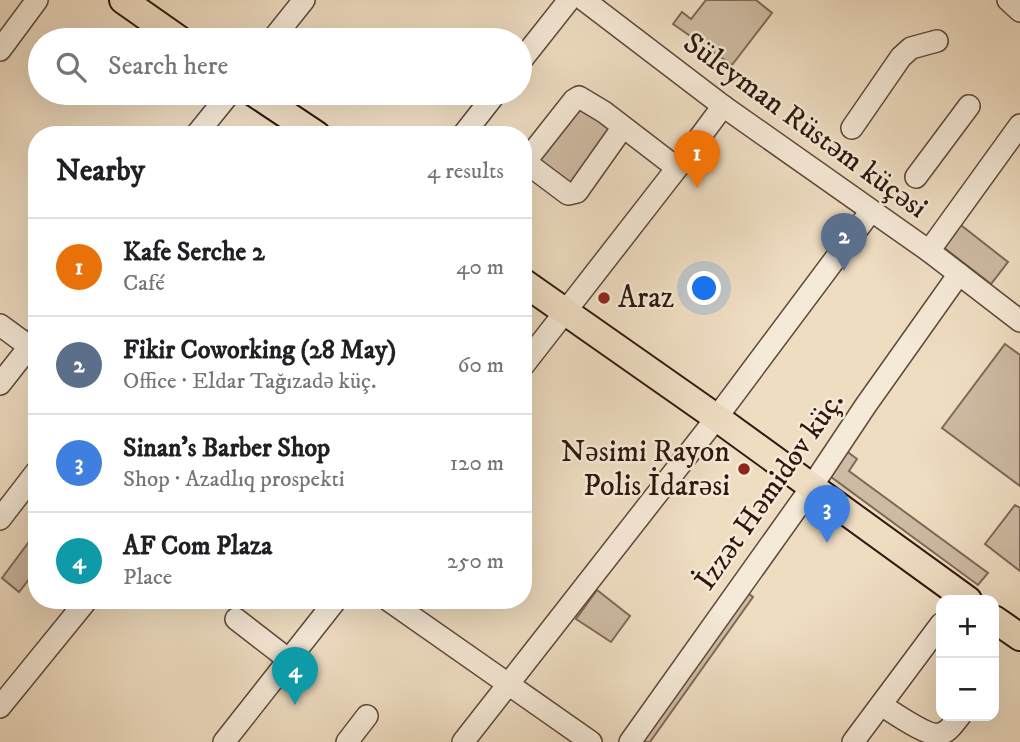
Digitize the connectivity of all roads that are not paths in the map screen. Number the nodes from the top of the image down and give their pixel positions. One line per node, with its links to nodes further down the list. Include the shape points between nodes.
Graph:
1 (37, 0): 12 (street)
2 (123, 0): 8 (main road)
3 (304, 0): 9 (street)
4 (569, 0): 11 (street)
5 (584, 0): 16 (street, Süleyman Rüstəm küçəsi)
6 (1007, 0): 7 (street)
7 (1020, 11)
8 (163, 28)
9 (282, 28)
10 (937, 41): 23 (street, via 911,48 901,57)
11 (532, 47)
12 (0, 50)
13 (221, 105): 19 (street)
14 (272, 105): 20 (main road)
15 (487, 105): 21 (street)
16 (723, 106): 26 (street); 28 (street, Süleyman Rüstəm küçəsi)
17 (969, 106): 27 (street)
18 (1020, 125): 29 (street)
19 (204, 126)
20 (304, 126)
21 (470, 126)
22 (623, 127): 24 (street, via 579,97); 25 (street, via 577,192 568,194); 26 (street)
23 (852, 128)
24 (532, 152)
25 (532, 167)
26 (677, 168): 32 (street)
27 (916, 177)
28 (871, 211): 29 (street, Süleyman Rüstəm küçəsi); 39 (street)
29 (929, 251): 30 (street, Süleyman Rüstəm küçəsi)
30 (959, 275): 33 (street, Süleyman Rüstəm küçəsi); 41 (street, İzzət Həmidov küç.)
31 (532, 289): 32 (main road)
32 (565, 313): 37 (street); 39 (main road)
33 (1020, 321)
34 (0, 325): 35 (street)
35 (28, 341)
36 (28, 352): 38 (street)
37 (532, 355)
38 (0, 384)
39 (717, 418): 41 (main road); 52 (street)
40 (28, 483): 42 (street)
41 (810, 487): 43 (main road); 61 (street, İzzət Həmidov küç.)
42 (0, 519)
43 (958, 595)
44 (80, 609): 54 (street)
45 (329, 609): 51 (street)
46 (401, 609): 52 (street)
47 (236, 619): 51 (street)
48 (999, 622): 50 (main road)
49 (936, 631): 53 (street)
50 (1020, 637)
51 (289, 660): 57 (street)
52 (508, 685): 59 (street); 60 (street)
53 (881, 705): 56 (street, via 929,734 939,735); 62 (street)
54 (0, 707)
55 (367, 716): 58 (street)
56 (956, 721)
57 (224, 742)
58 (347, 742)
59 (463, 742)
60 (591, 742)
61 (630, 742)
62 (853, 742)

